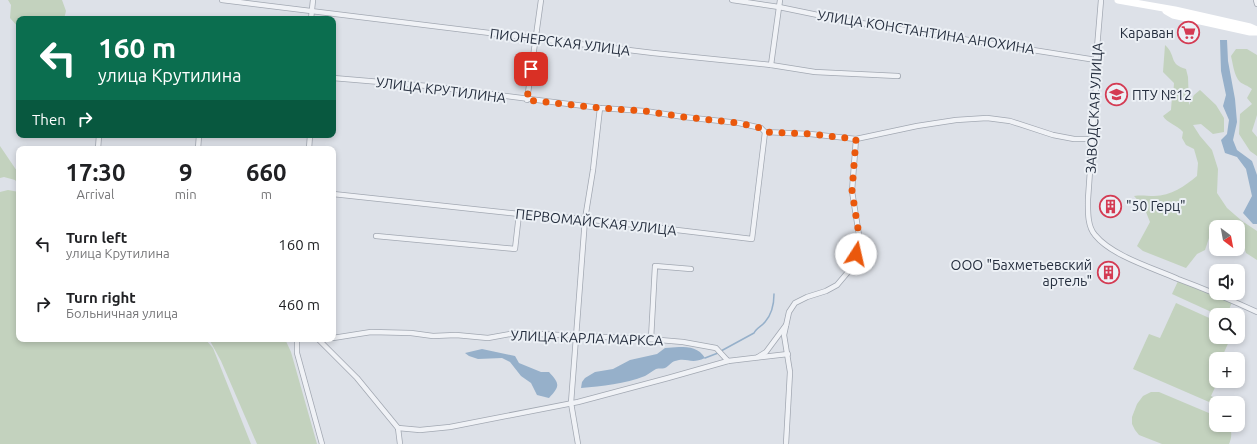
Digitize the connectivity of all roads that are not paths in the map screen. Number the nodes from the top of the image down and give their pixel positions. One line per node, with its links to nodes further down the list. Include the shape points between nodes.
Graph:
1 (222, 0): 11 (street, ПИОНЕРСКАЯ УЛИЦА)
2 (314, 0): 11 (street)
3 (541, 0): 14 (street)
4 (732, 0): 10 (street, УЛИЦА КОНСТАНТИНА АНОХИНА)
5 (780, 0): 10 (street)
6 (1101, 0): 15 (street, ЗАВОДСКАЯ УЛИЦА)
7 (1118, 0): 13 (main road, via 1175,10)
8 (1256, 0): 9 (street)
9 (1257, 4)
10 (779, 7): 15 (street, УЛИЦА КОНСТАНТИНА АНОХИНА, via 842,20); 16 (street)
11 (312, 11): 12 (street); 14 (street, ПИОНЕРСКАЯ УЛИЦА)
12 (312, 16)
13 (1257, 31)
14 (535, 39): 16 (street, ПИОНЕРСКАЯ УЛИЦА); 19 (street)
15 (1096, 60): 23 (street, ЗАВОДСКАЯ УЛИЦА, via 1098,71)
16 (771, 65): 17 (street, ПИОНЕРСКАЯ УЛИЦА, via 815,72)
17 (898, 76)
18 (336, 78): 19 (street, УЛИЦА КРУТИЛИНА, via 428,86)
19 (527, 100): 20 (street, УЛИЦА КРУТИЛИНА)
20 (600, 108): 21 (street, УЛИЦА КРУТИЛИНА, via 739,123 761,128); 26 (street)
21 (765, 132): 22 (street, УЛИЦА КРУТИЛИНА); 26 (street, ПЕРВОМАЙСКАЯ УЛИЦА, via 752,239)
22 (856, 139): 23 (street, УЛИЦА КРУТИЛИНА, via 917,126 986,118 1010,121 1053,136); 30 (street, via 852,191 859,235 854,259 848,272 837,285 795,303 789,312)
23 (1092, 139): 29 (street, ЗАВОДСКАЯ УЛИЦА, via 1088,216 1094,234 1108,248)
24 (336, 194): 25 (street, ПЕРВОМАЙСКАЯ УЛИЦА)
25 (519, 214): 26 (street, ПЕРВОМАЙСКАЯ УЛИЦА); 27 (street, via 516,249)
26 (585, 219): 31 (street)
27 (376, 236)
28 (691, 269): 33 (street, via 655,266)
29 (1257, 312)
30 (787, 323): 36 (street, via 784,334); 37 (street, via 766,352)
31 (576, 336): 32 (street, УЛИЦА КАРЛА МАРКСА, via 516,333 488,338 371,332); 33 (street, УЛИЦА КАРЛА МАРКСА); 39 (street)
32 (336, 338)
33 (651, 339): 38 (street, УЛИЦА КАРЛА МАРКСА, via 716,348)
34 (297, 342): 41 (street)
35 (323, 342): 40 (street, via 357,378)
36 (788, 354): 37 (street); 44 (street, via 790,390)
37 (757, 358): 38 (street)
38 (728, 361): 39 (street)
39 (571, 403): 40 (street, via 450,427 420,430); 43 (street)
40 (398, 428): 42 (street)
41 (322, 444)
42 (400, 444)
43 (578, 444)
44 (786, 444)

